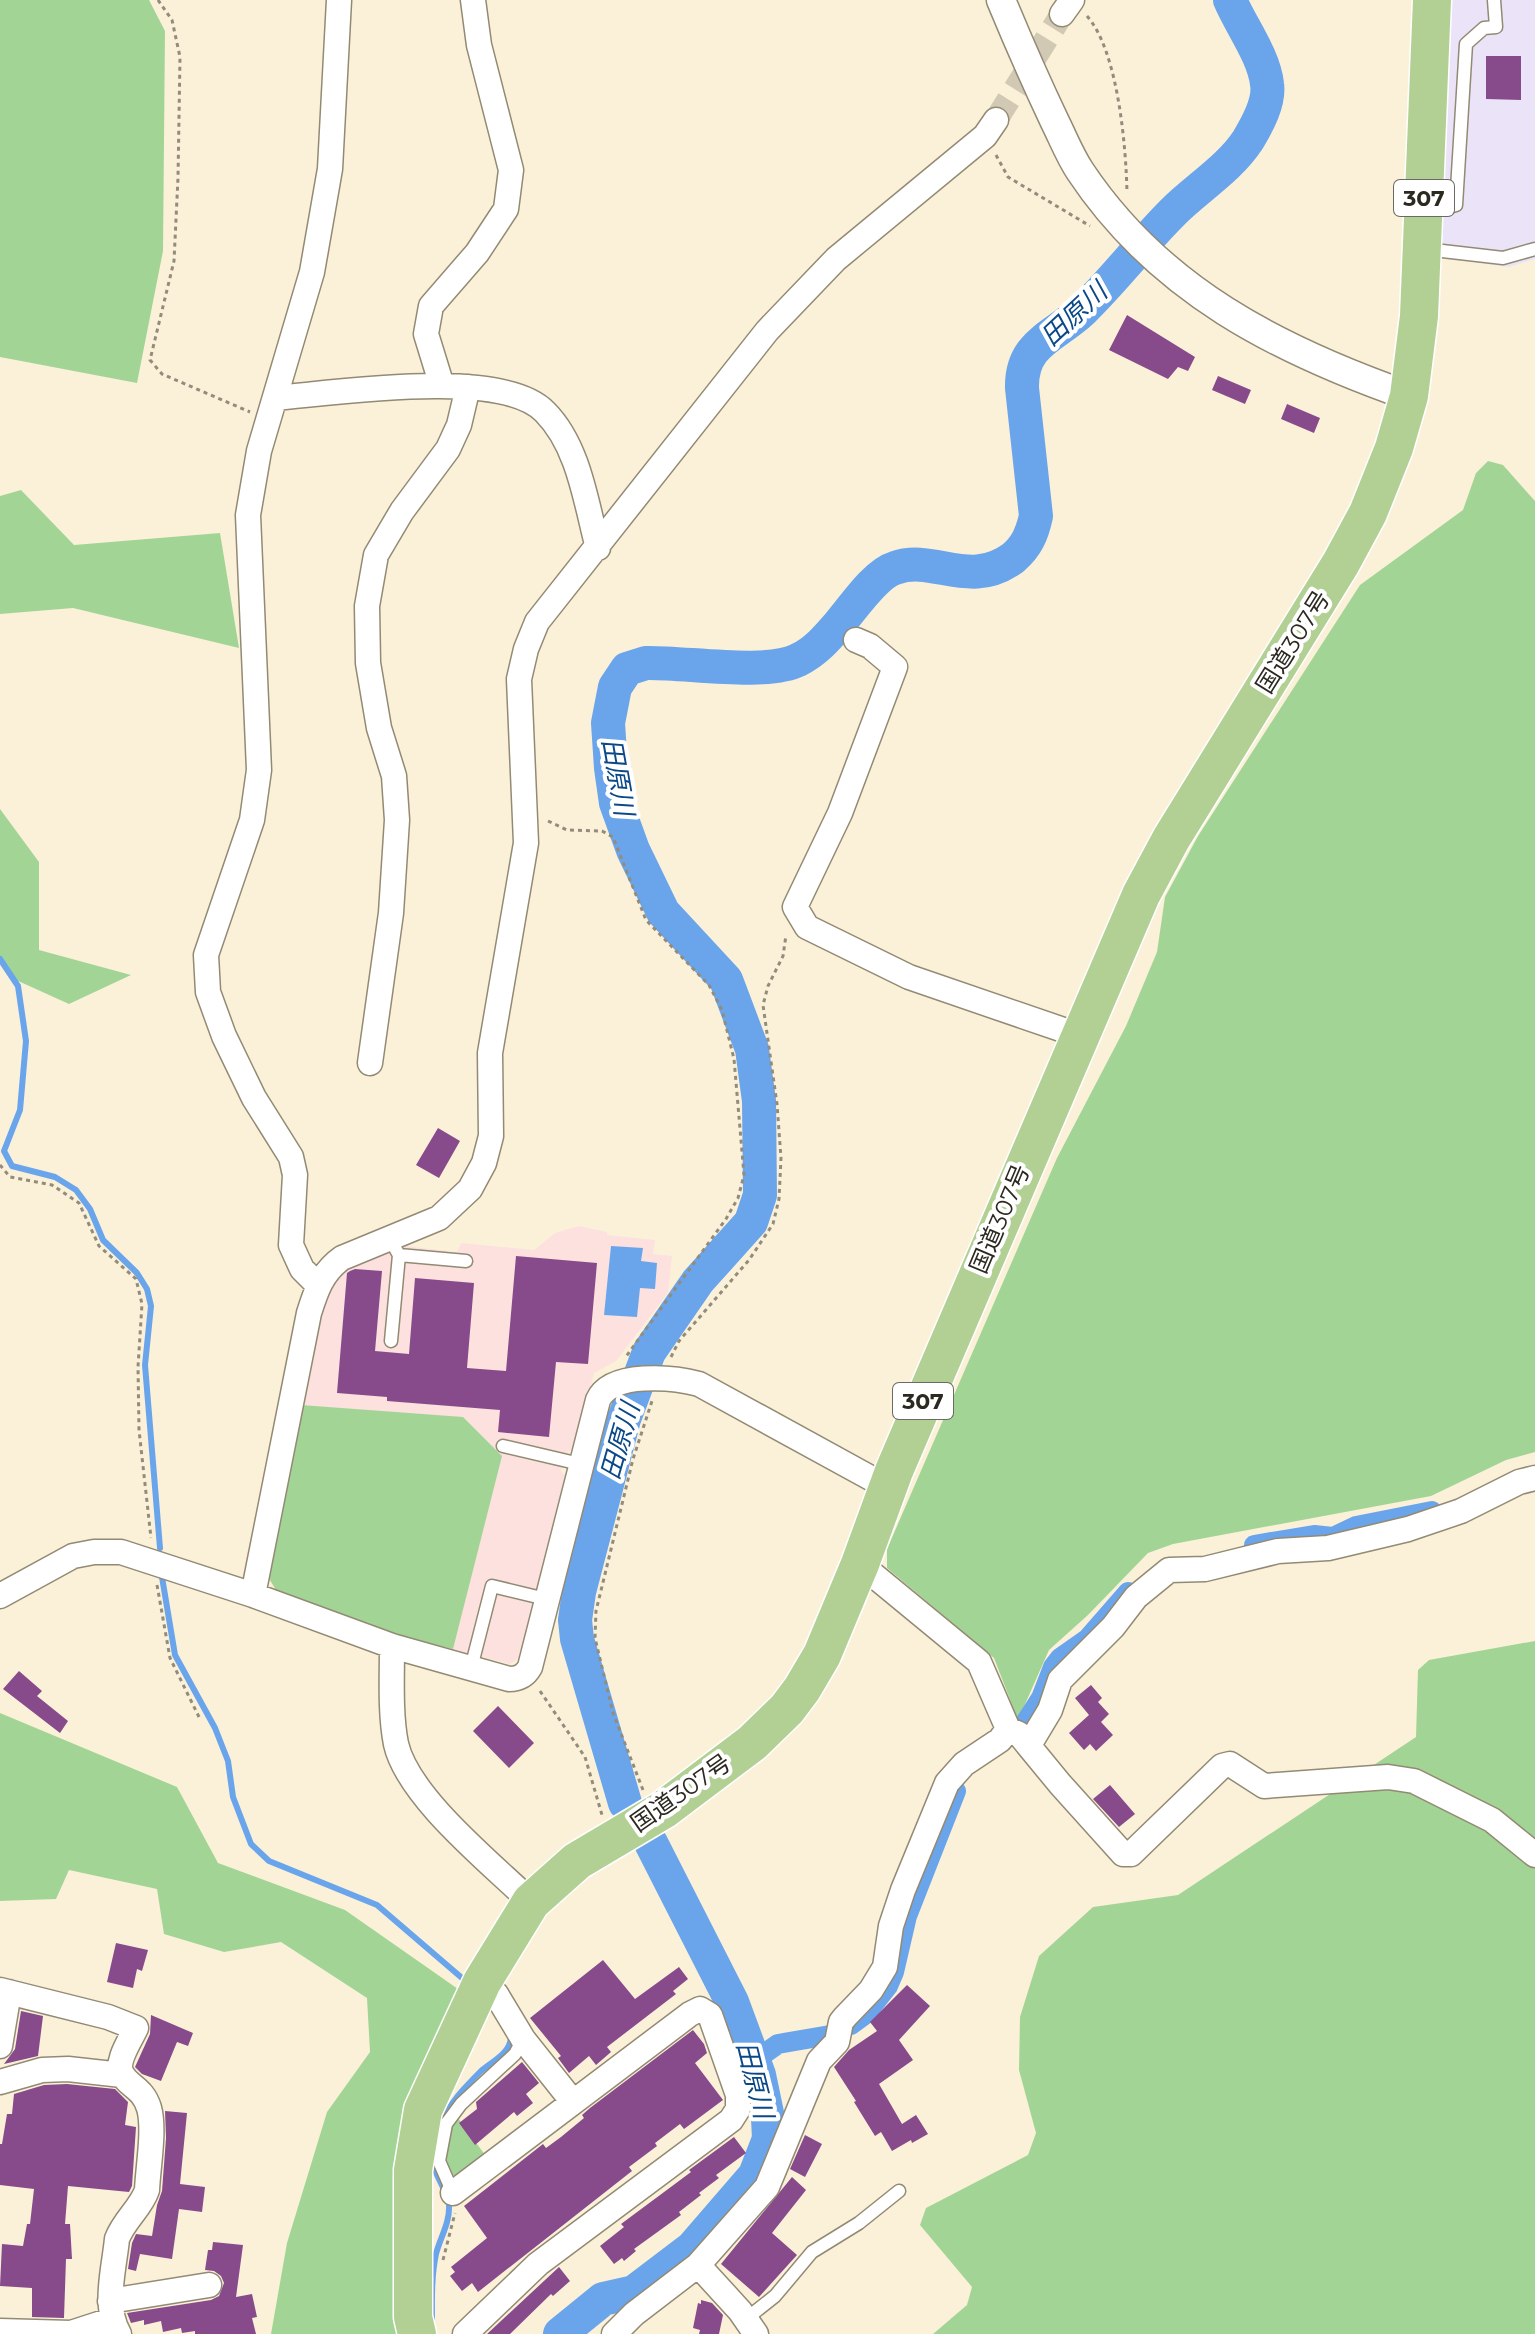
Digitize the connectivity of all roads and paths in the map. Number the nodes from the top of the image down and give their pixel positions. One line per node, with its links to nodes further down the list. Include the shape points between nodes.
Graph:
1 (158, 0): 16 (path, via 172,20 180,57 178,178 174,261 150,360 162,374)
2 (339, 0): 16 (street, via 330,169 312,272)
3 (473, 0): 13 (street, via 511,170 506,209 431,306 426,334)
4 (1001, 0): 10 (street, via 1078,168)
5 (1432, 0): 9 (highway, 国道307号 / 307)
6 (1494, 0): 9 (lane, via 1496,27 1484,28 1466,44)
7 (1073, 8): 10 (path, via 1098,29 1109,58 1128,193)
8 (991, 128): 10 (path, via 1008,177 1081,222 1095,226); 17 (street, via 836,259 767,331)
9 (1443, 145): 11 (highway, 国道307号 / 307)
10 (1118, 220): 15 (street, via 1194,292 1296,352)
11 (1423, 231): 12 (lane, via 1503,258); 15 (highway, 国道307号 / 307)
12 (1535, 249)
13 (442, 386): 14 (street); 16 (street, via 415,385)
14 (468, 387): 17 (street, via 520,396 544,409 575,464); 22 (street, via 448,449 376,555 367,606 368,663 394,776 397,820 391,913)
15 (1409, 396): 21 (highway, 国道307号 / 307, via 1368,513 1171,839)
16 (272, 409): 26 (street, via 248,515 259,770 252,820 206,955 208,992 224,1036 291,1157 291,1245 302,1269)
17 (598, 548): 19 (street, via 537,622 526,649 519,679)
18 (856, 640): 20 (street, via 895,667 840,813 795,907)
19 (527, 810): 24 (street, via 490,1053 491,1136 484,1163 470,1189 439,1218); 29 (path, via 567,830 602,831 613,837 646,920 709,985 722,1010 734,1059 744,1175 738,1198 625,1358)
20 (807, 927): 21 (street, via 909,977); 28 (path, via 792,928 785,936 783,956 763,1005 781,1158 773,1224)
21 (1078, 1035): 33 (highway, 国道307号 / 307)
22 (370, 1063)
23 (0, 1165): 34 (path, via 10,1177 52,1185 79,1203 99,1246 136,1279 142,1304 139,1430)
24 (394, 1247): 25 (lane); 26 (street, via 342,1258); 27 (lane)
25 (466, 1261)
26 (318, 1285): 36 (street)
27 (391, 1341)
28 (655, 1379): 29 (street); 33 (street, via 710,1389); 45 (path, via 596,1611 595,1638 613,1713)
29 (622, 1381): 31 (street, via 600,1395)
30 (503, 1446): 31 (lane)
31 (580, 1464): 38 (street)
32 (1535, 1478): 44 (street, via 1408,1529 1328,1548 1169,1570 1136,1597 1060,1680)
33 (887, 1487): 35 (highway, 国道307号 / 307)
34 (154, 1562): 36 (street); 37 (street, via 121,1552 73,1556); 42 (path, via 170,1658)
35 (860, 1564): 43 (street, via 979,1662); 45 (highway, 国道307号 / 307, via 822,1655 787,1709 752,1743)
36 (253, 1595): 39 (street)
37 (0, 1596)
38 (546, 1599): 40 (lane, via 492,1586); 41 (street)
39 (392, 1646): 40 (street); 48 (street, via 396,1743 409,1777)
40 (471, 1668): 41 (street, via 509,1679)
41 (527, 1672): 46 (path, via 585,1757)
42 (199, 1717)
43 (1008, 1729): 44 (street); 58 (street, via 947,1783 903,1890 885,1967 841,2022 837,2042 819,2061 767,2187)
44 (1029, 1745): 47 (street, via 1123,1854 1131,1854 1230,1764 1264,1786 1388,1777 1414,1781 1492,1820)
45 (652, 1816): 46 (highway, 国道307号 / 307)
46 (610, 1841): 48 (highway, 国道307号 / 307, via 577,1861)
47 (1535, 1855)
48 (531, 1902): 49 (highway, 国道307号 / 307)
49 (482, 1982): 51 (street, via 496,1994); 65 (highway, 国道307号 / 307, via 423,2110 413,2170)
50 (4, 1991): 52 (street); 53 (street, via 136,2028)
51 (523, 2039): 55 (street); 57 (lane, via 515,2054 446,2124 439,2161)
52 (0, 2046)
53 (122, 2075): 54 (street, via 42,2070); 61 (street, via 140,2090 149,2109 147,2190 120,2230)
54 (0, 2082)
55 (573, 2102): 57 (street); 66 (street, via 700,2009 710,2015 738,2109 731,2120 538,2264)
56 (899, 2191): 62 (lane, via 812,2252)
57 (453, 2193): 59 (path, via 455,2215)
58 (698, 2265): 62 (street); 67 (street)
59 (441, 2271)
60 (209, 2285): 61 (street)
61 (113, 2318): 64 (street)
62 (751, 2327)
63 (0, 2331): 64 (street)
64 (70, 2334)
65 (417, 2334)
66 (465, 2334)
67 (614, 2334)

